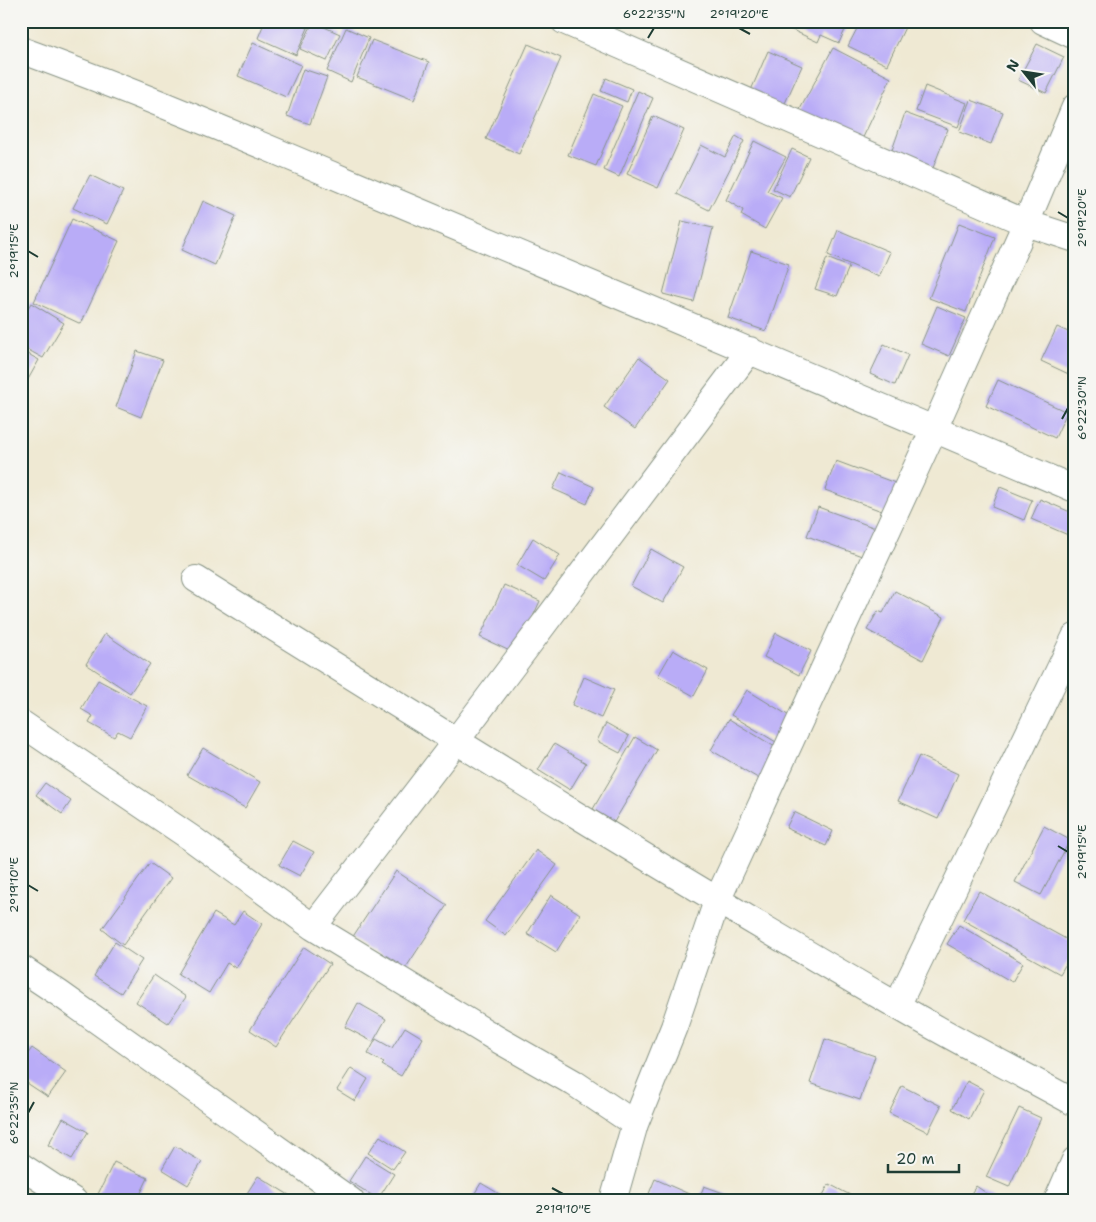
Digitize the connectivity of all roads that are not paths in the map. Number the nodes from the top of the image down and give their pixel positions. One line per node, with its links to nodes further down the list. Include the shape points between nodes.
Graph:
1 (564, 21): 6 (street)
2 (1043, 21): 3 (street)
3 (1075, 36)
4 (21, 50): 8 (street, via 120,87)
5 (1075, 107): 6 (street)
6 (1026, 223): 7 (street); 9 (street)
7 (1075, 239)
8 (750, 350): 9 (street); 14 (street)
9 (934, 429): 10 (street); 15 (street)
10 (1075, 489)
11 (196, 579): 14 (street)
12 (1075, 637): 18 (street)
13 (21, 723): 16 (street, via 183,832)
14 (456, 741): 15 (street); 16 (street)
15 (717, 901): 18 (street); 20 (street, via 674,1027)
16 (313, 927): 20 (street, via 574,1083)
17 (21, 968): 24 (street)
18 (897, 1006): 19 (street)
19 (1075, 1103)
20 (635, 1124): 25 (street)
21 (1075, 1160): 26 (street)
22 (21, 1166): 23 (street)
23 (74, 1201)
24 (350, 1201)
25 (613, 1201)
26 (1057, 1201)

